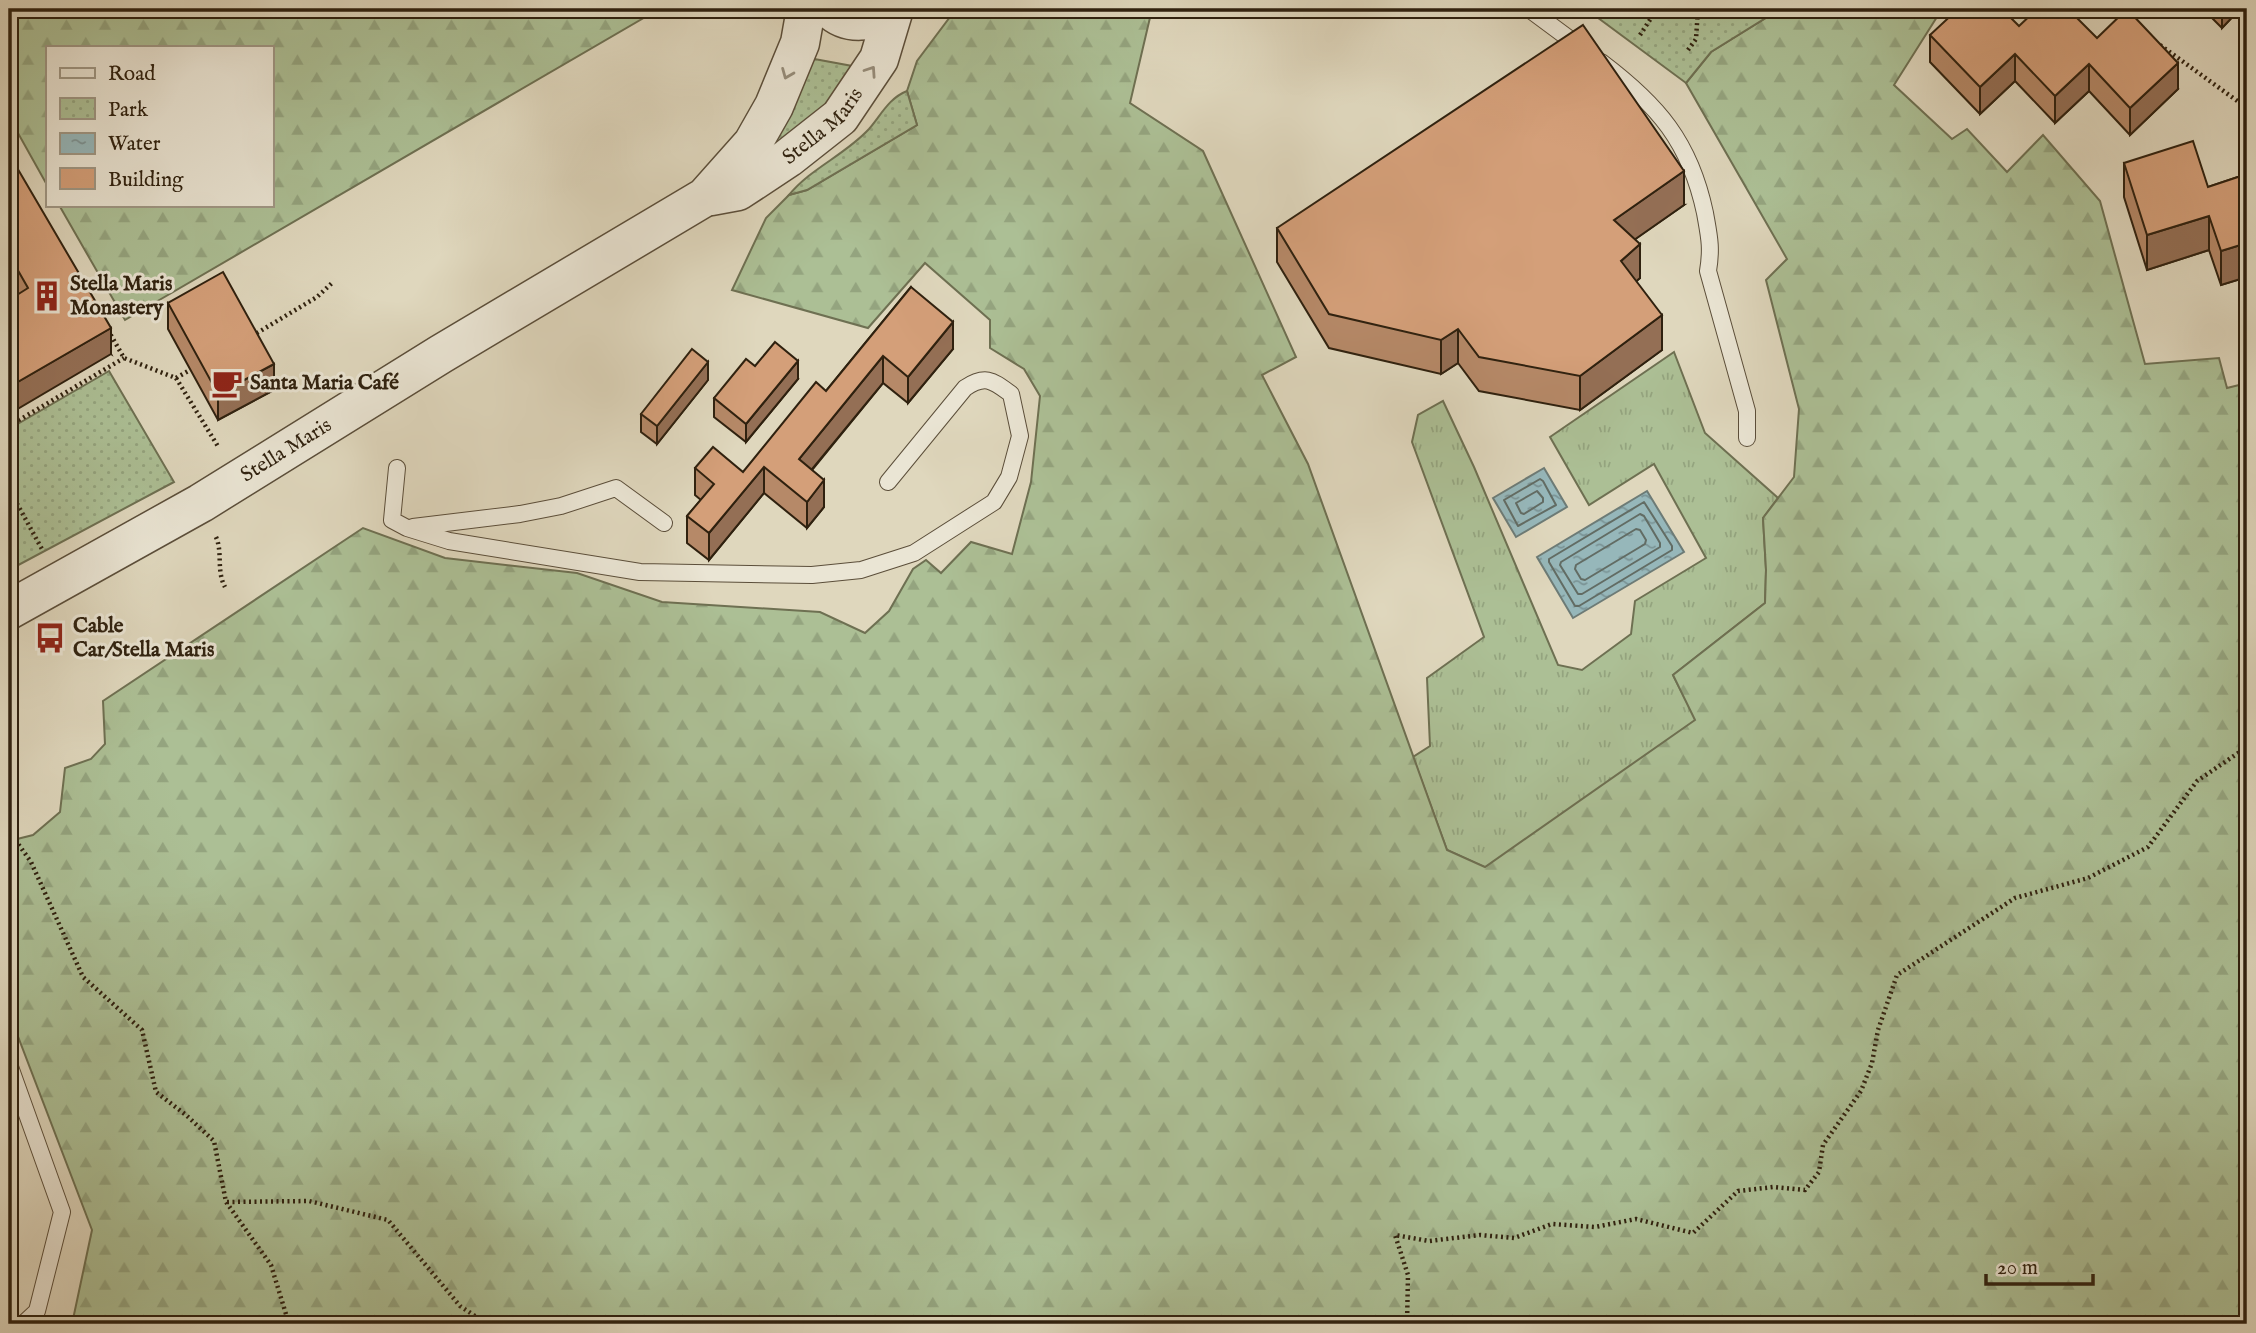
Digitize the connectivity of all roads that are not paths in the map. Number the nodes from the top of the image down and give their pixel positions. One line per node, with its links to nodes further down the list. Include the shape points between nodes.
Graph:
1 (806, 9): 5 (street, Stella Maris, one-way to 5, via 800,43 774,106 753,143)
2 (830, 9): 3 (street, via 845,19 865,21)
3 (893, 9): 5 (street, Stella Maris, one-way to 3, via 738,191 840,117 879,59)
4 (1529, 9): 6 (lane, via 1632,85 1680,141 1700,189 1712,248 1709,271 1747,411)
5 (705, 197): 11 (street, Stella Maris, via 201,503)
6 (1748, 438)
7 (397, 468): 10 (lane, via 392,520)
8 (888, 482): 10 (lane, via 976,380 992,381 1011,394 1020,436 1009,477 994,502 914,553 861,570 813,575 640,572 449,541)
9 (664, 523): 10 (lane, via 616,488 530,512)
10 (407, 528)
11 (9, 610)
12 (9, 1064): 13 (lane, via 62,1212 37,1311)
13 (23, 1324)

